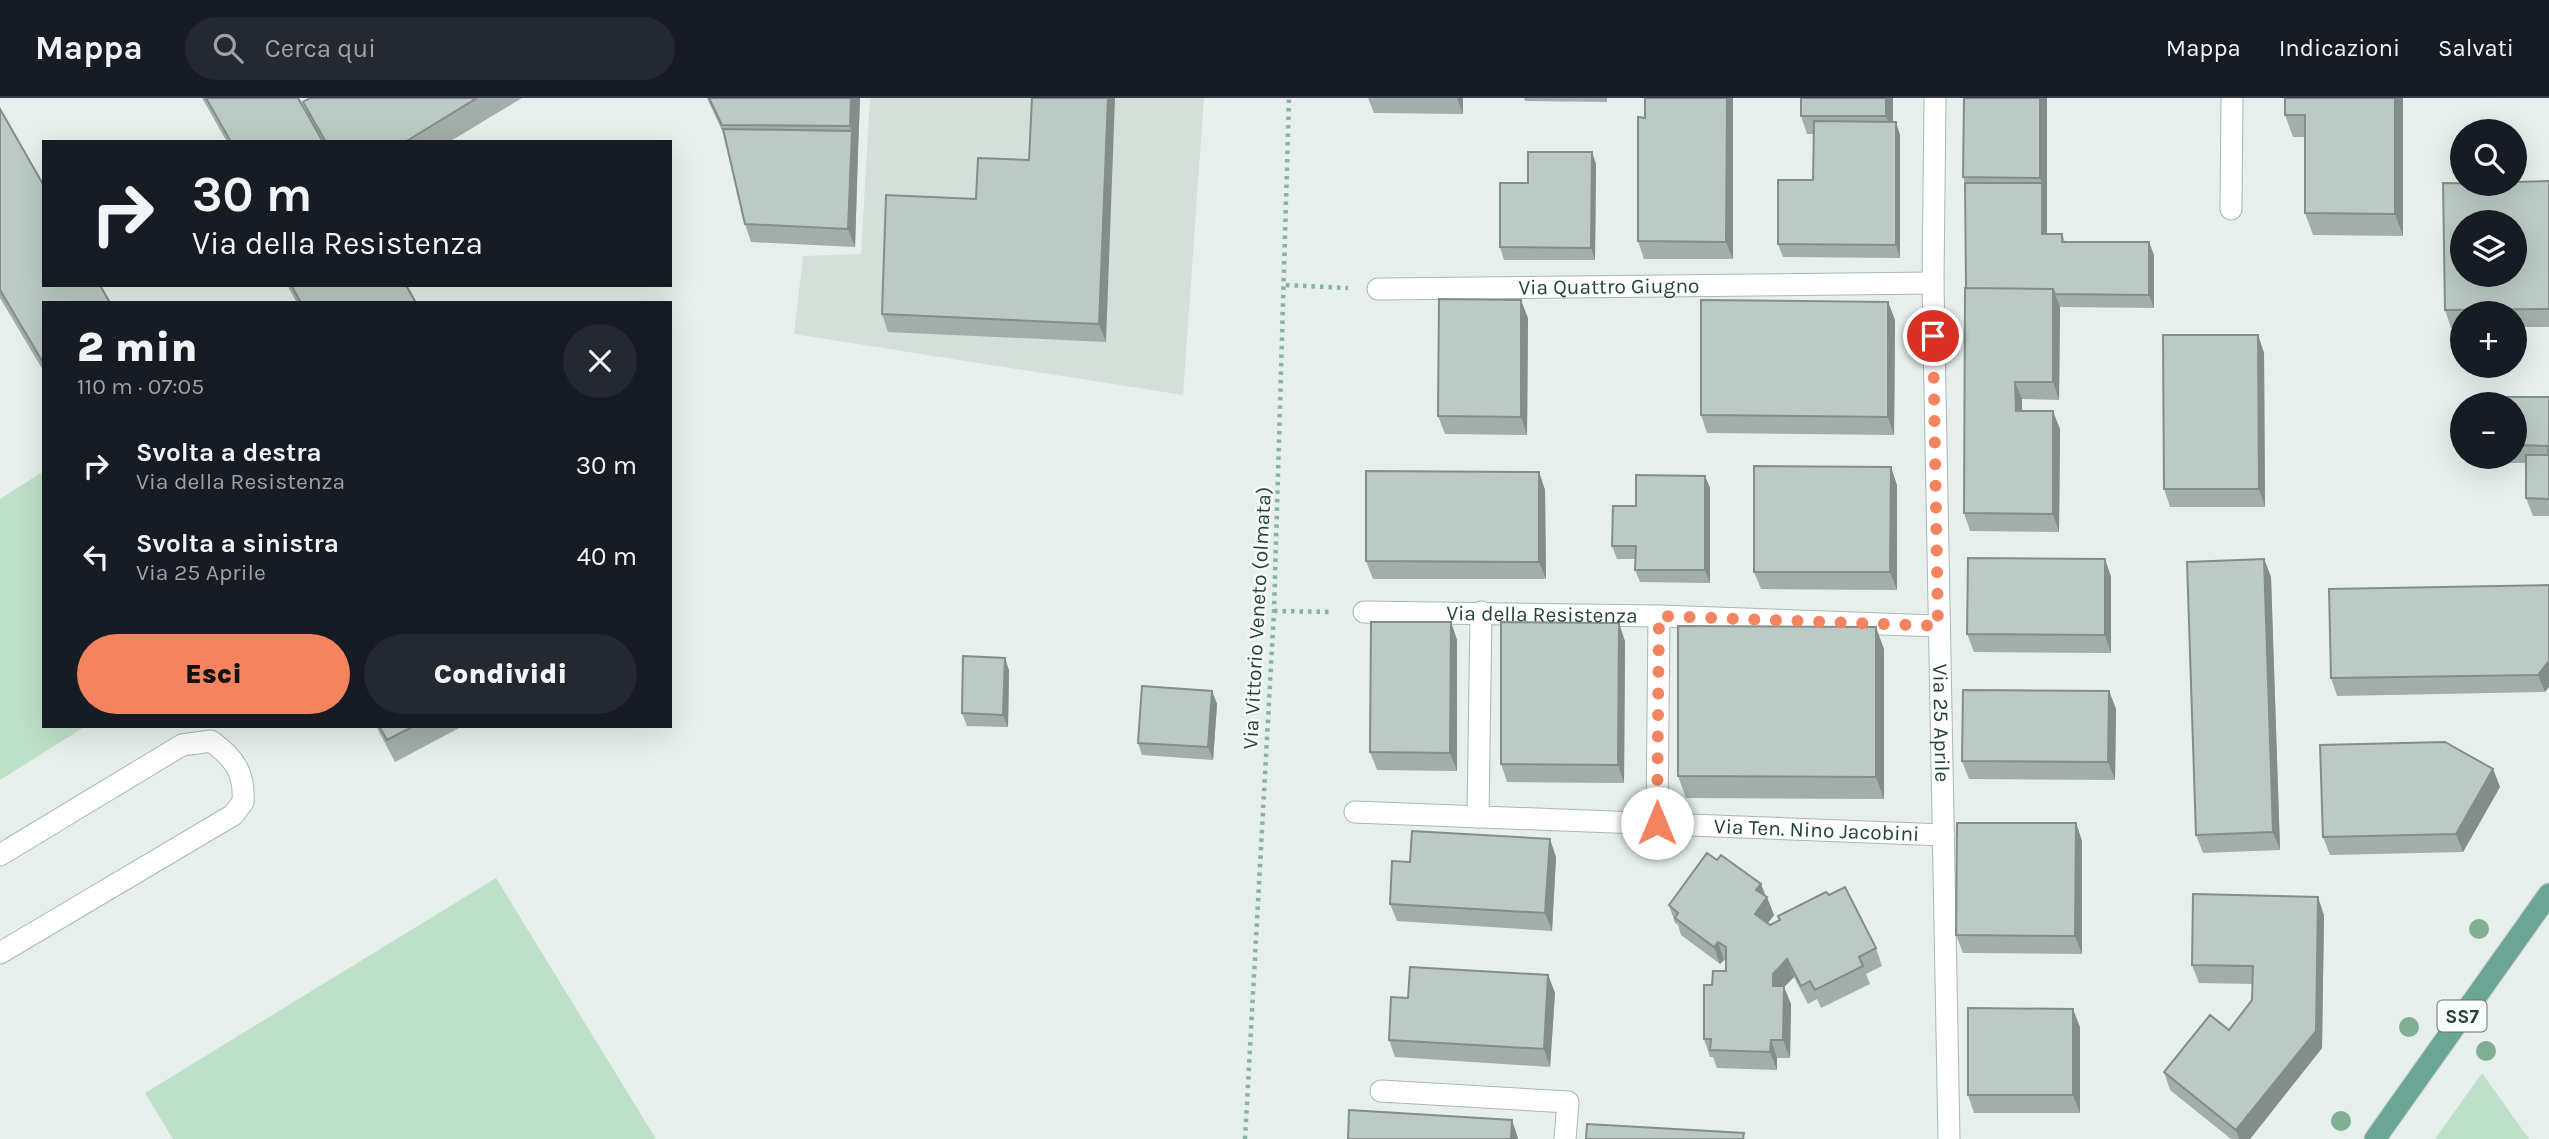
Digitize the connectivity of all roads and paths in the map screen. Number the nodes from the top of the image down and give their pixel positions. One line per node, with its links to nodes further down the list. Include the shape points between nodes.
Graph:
1 (1289, 98): 6 (path, Via Vittorio Veneto (olmata))
2 (1935, 98): 5 (street, Via 25 Aprile)
3 (2232, 98): 4 (street)
4 (2231, 209)
5 (1933, 283): 7 (street, Via Quattro Giugno); 12 (street, Via 25 Aprile)
6 (1286, 285): 7 (path); 8 (path, Via Vittorio Veneto (olmata))
7 (1378, 289)
8 (1274, 611): 9 (path); 21 (path, Via Vittorio Veneto (olmata))
9 (1364, 612): 10 (street, Via della Resistenza)
10 (1482, 612): 11 (street, Via della Resistenza); 14 (street)
11 (1659, 616): 12 (street, Via della Resistenza); 15 (street)
12 (1938, 626): 16 (street, Via 25 Aprile)
13 (1355, 812): 14 (street, Via Ten. Nino Jacobini)
14 (1478, 817): 15 (street, Via Ten. Nino Jacobini)
15 (1657, 823): 16 (street, Via Ten. Nino Jacobini)
16 (1944, 835): 23 (street, Via 25 Aprile)
17 (0, 855): 19 (street, via 182,745 211,741 238,766 243,802 233,815)
18 (2549, 894): 24 (main road, SS7)
19 (0, 953)
20 (1381, 1091): 22 (street, via 1568,1102)
21 (1245, 1139)
22 (1565, 1139)
23 (1949, 1139)
24 (2375, 1139)

